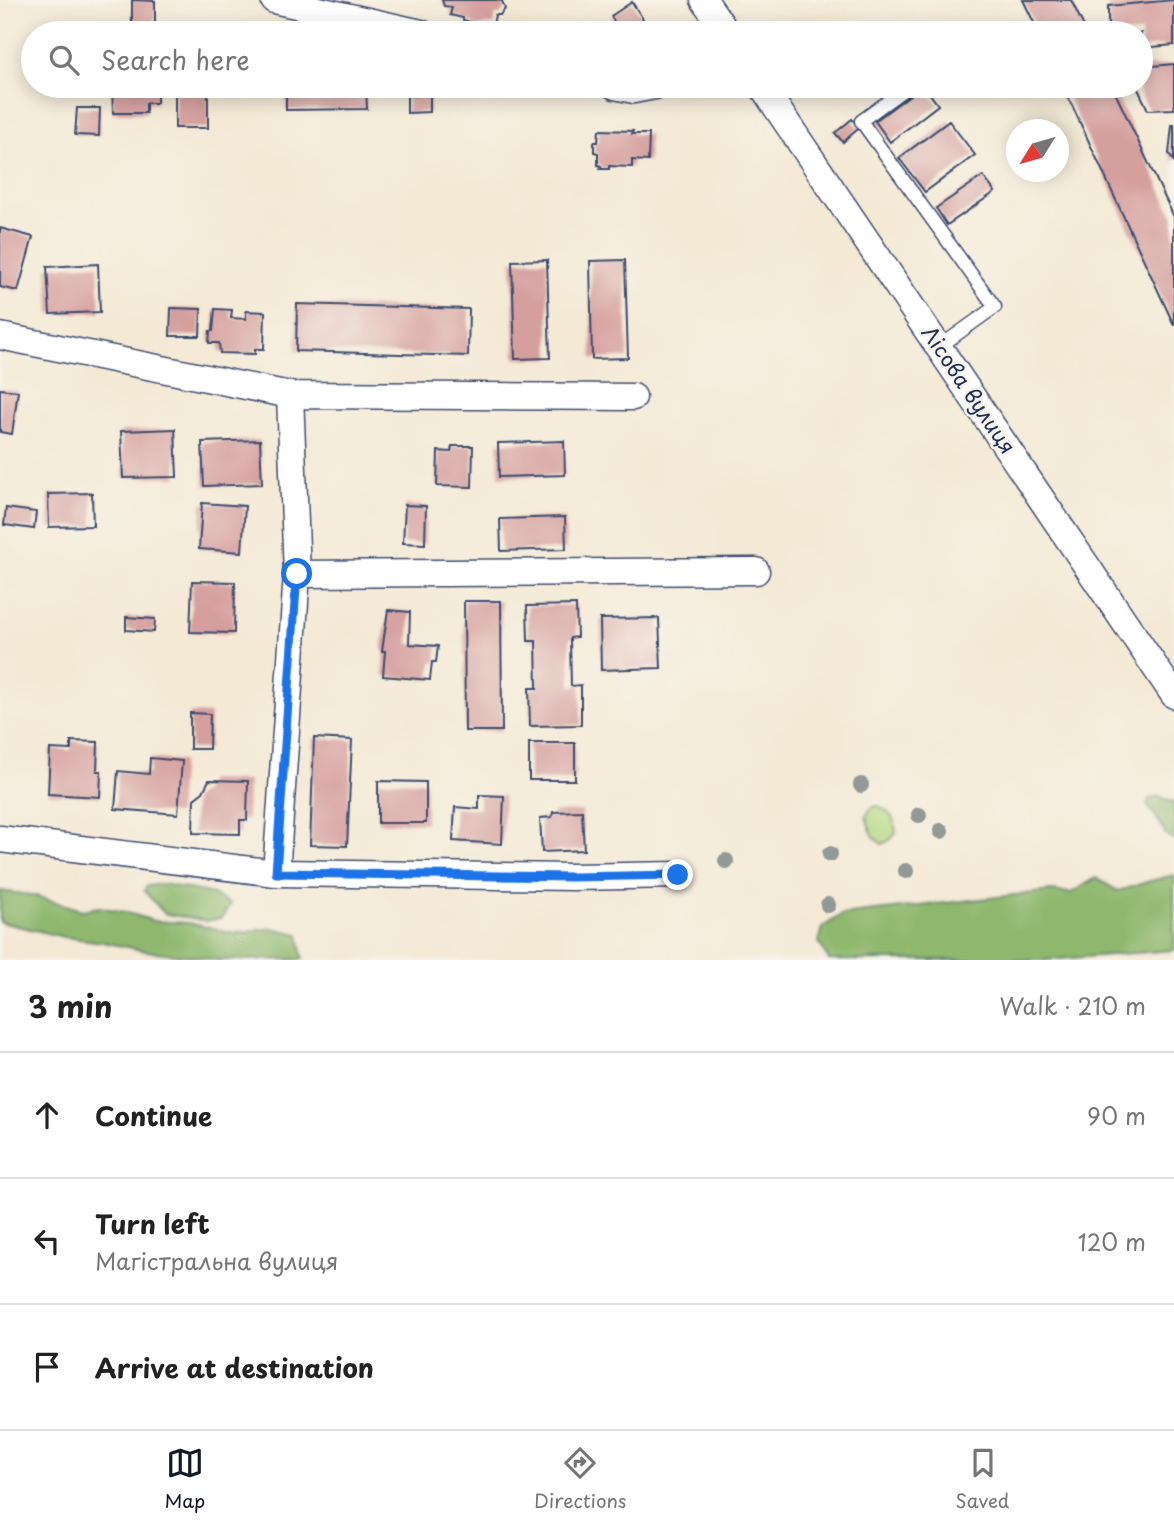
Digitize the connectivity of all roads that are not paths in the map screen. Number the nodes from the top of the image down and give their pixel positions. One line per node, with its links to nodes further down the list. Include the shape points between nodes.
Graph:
1 (274, 0): 3 (street)
2 (704, 0): 4 (street)
3 (368, 21)
4 (719, 21)
5 (770, 98): 8 (street, Лісова вулиця)
6 (893, 98): 8 (lane, via 861,121 995,307)
7 (0, 336): 9 (street)
8 (939, 347): 13 (street, Лісова вулиця)
9 (290, 395): 10 (street); 12 (street)
10 (634, 397)
11 (756, 572): 12 (street)
12 (297, 574): 15 (street)
13 (1174, 695)
14 (0, 839): 15 (street)
15 (276, 873): 16 (street)
16 (678, 875)

